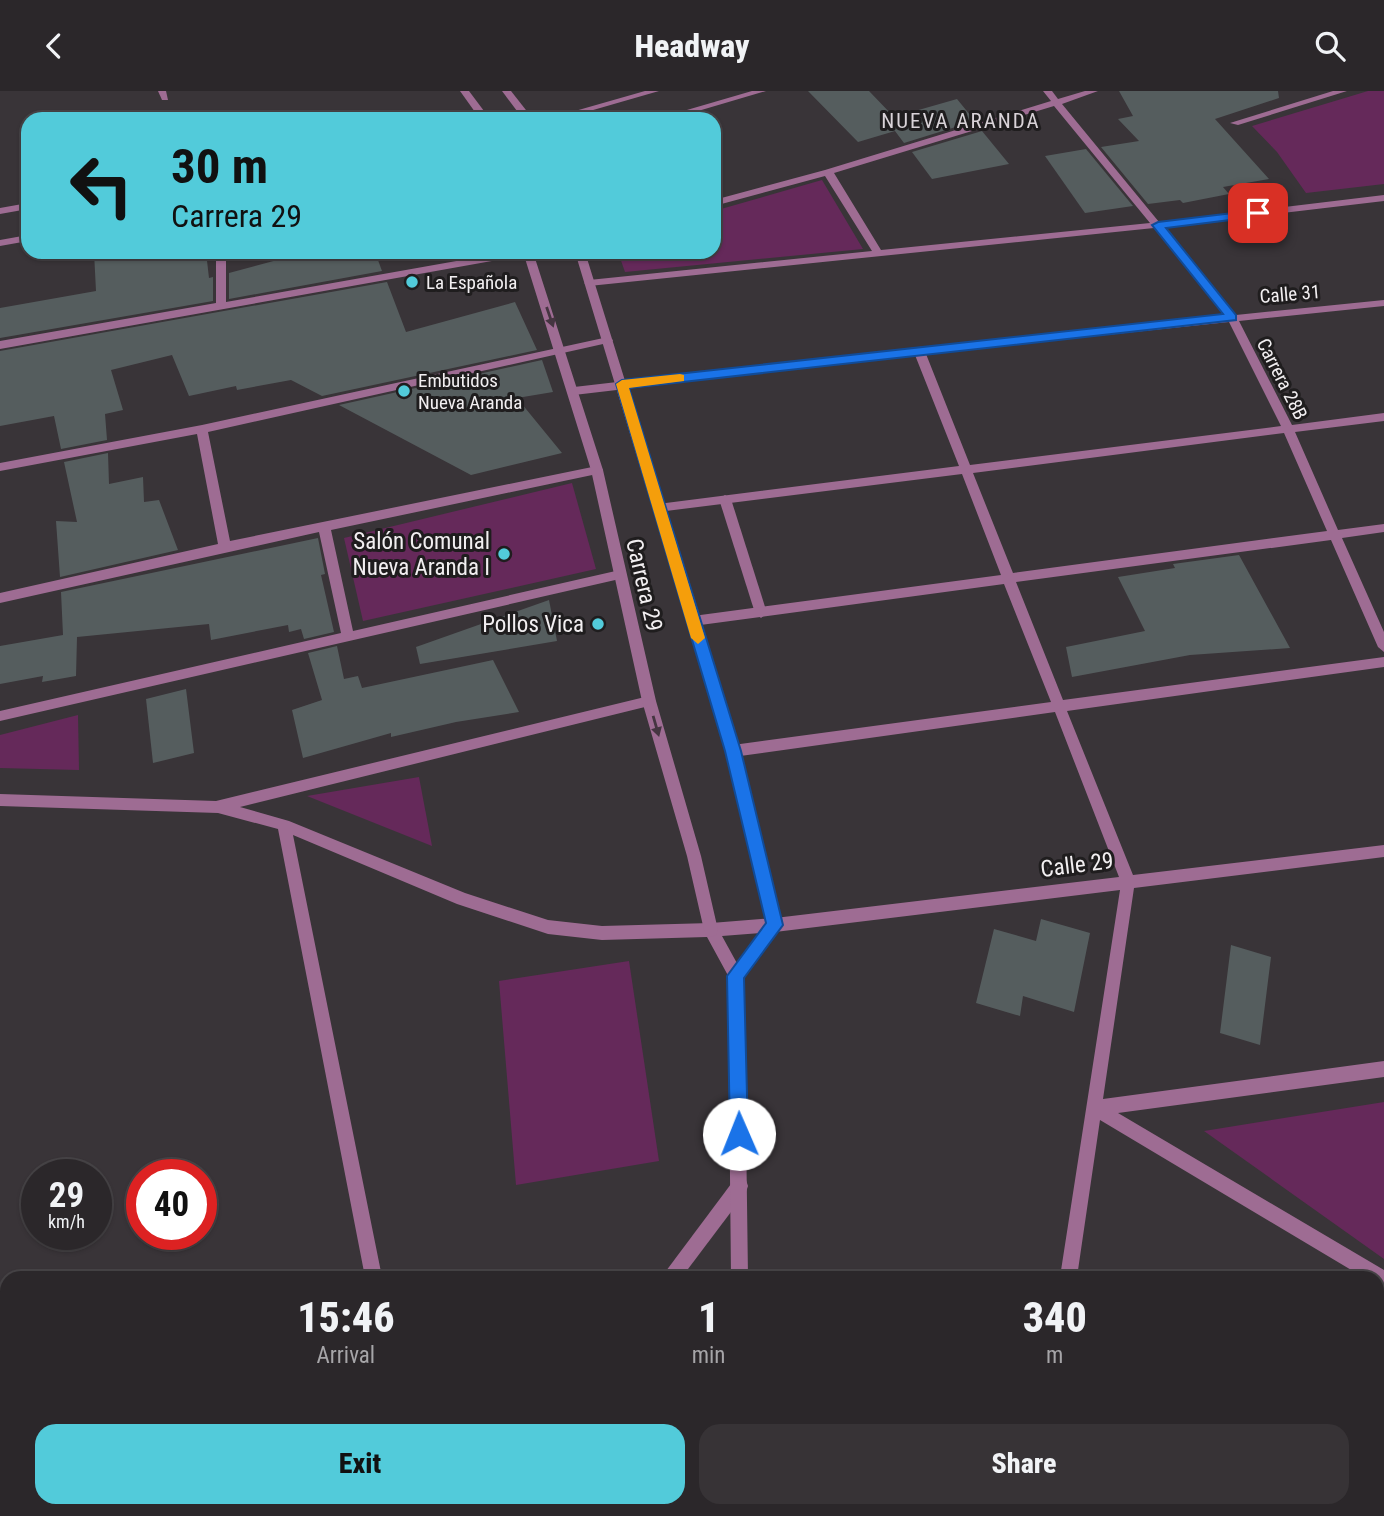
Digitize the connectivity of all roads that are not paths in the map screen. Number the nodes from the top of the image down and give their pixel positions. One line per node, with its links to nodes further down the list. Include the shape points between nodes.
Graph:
1 (464, 91): 9 (street)
2 (506, 91): 10 (street)
3 (655, 91): 11 (street)
4 (762, 91): 12 (street)
5 (1047, 91): 8 (street, Carrera 28B)
6 (1094, 91): 8 (street)
7 (1343, 91): 13 (street)
8 (1058, 102): 14 (street); 19 (street, Carrera 28B)
9 (480, 112)
10 (522, 112)
11 (578, 112)
12 (686, 112)
13 (1235, 123)
14 (828, 172): 16 (street); 22 (street)
15 (1384, 198): 19 (street)
16 (721, 201)
17 (21, 207): 18 (street)
18 (0, 211)
19 (1158, 225): 22 (street); 30 (street, Carrera 28B)
20 (21, 239): 21 (street)
21 (0, 243)
22 (879, 255): 27 (street)
23 (221, 259): 29 (street)
24 (462, 259): 29 (street)
25 (529, 259): 33 (street, Carrera 29, one-way to 33)
26 (582, 259): 27 (street, Carrera 29)
27 (589, 283): 31 (street, Carrera 29)
28 (1384, 303): 30 (street, Calle 31)
29 (221, 306): 32 (street)
30 (1232, 317): 34 (street, Calle 31); 39 (street, Carrera 28B)
31 (608, 340): 33 (street); 35 (street, Carrera 29)
32 (0, 345)
33 (561, 349): 36 (street, Carrera 29); 38 (street)
34 (919, 351): 35 (street, Calle 31); 41 (street)
35 (622, 384): 36 (street, Calle 31); 44 (street, Carrera 29)
36 (574, 391): 42 (street, Carrera 29)
37 (1384, 417): 39 (street)
38 (202, 429): 40 (street); 48 (street)
39 (1288, 429): 41 (street); 47 (street, Carrera 28B)
40 (0, 467)
41 (966, 469): 43 (street); 50 (street)
42 (597, 470): 45 (street); 49 (street, Carrera 29)
43 (725, 499): 44 (street); 52 (street)
44 (658, 508): 53 (street, Carrera 29)
45 (324, 527): 48 (street); 54 (street)
46 (1384, 528): 47 (street)
47 (1336, 534): 50 (street); 55 (street, Carrera 28B)
48 (225, 547): 51 (street)
49 (620, 575): 54 (street); 57 (street, Carrera 29)
50 (1009, 579): 52 (street); 58 (street)
51 (0, 598)
52 (761, 613): 53 (street)
53 (693, 621): 60 (street, Carrera 29)
54 (348, 637): 59 (street)
55 (1384, 647)
56 (1384, 662): 58 (street)
57 (649, 701): 62 (street); 67 (street, Carrera 29, one-way to 67)
58 (1059, 707): 60 (street); 65 (street)
59 (0, 716)
60 (733, 751): 66 (street, Carrera 29)
61 (0, 800): 62 (street)
62 (218, 807): 63 (street, Calle 29)
63 (284, 825): 67 (street, Calle 29, via 462,899 548,927 602,933); 72 (street)
64 (1384, 851): 65 (street, Calle 29)
65 (1128, 882): 66 (street, Calle 29); 70 (street)
66 (775, 925): 67 (street, Calle 29); 68 (street)
67 (711, 930): 68 (street, Carrera 29)
68 (736, 976): 71 (street)
69 (1384, 1069): 70 (street)
70 (1095, 1108): 75 (street); 76 (street)
71 (740, 1186): 73 (street); 74 (street)
72 (372, 1271)
73 (676, 1271)
74 (740, 1271)
75 (1069, 1271)
76 (1369, 1271)

